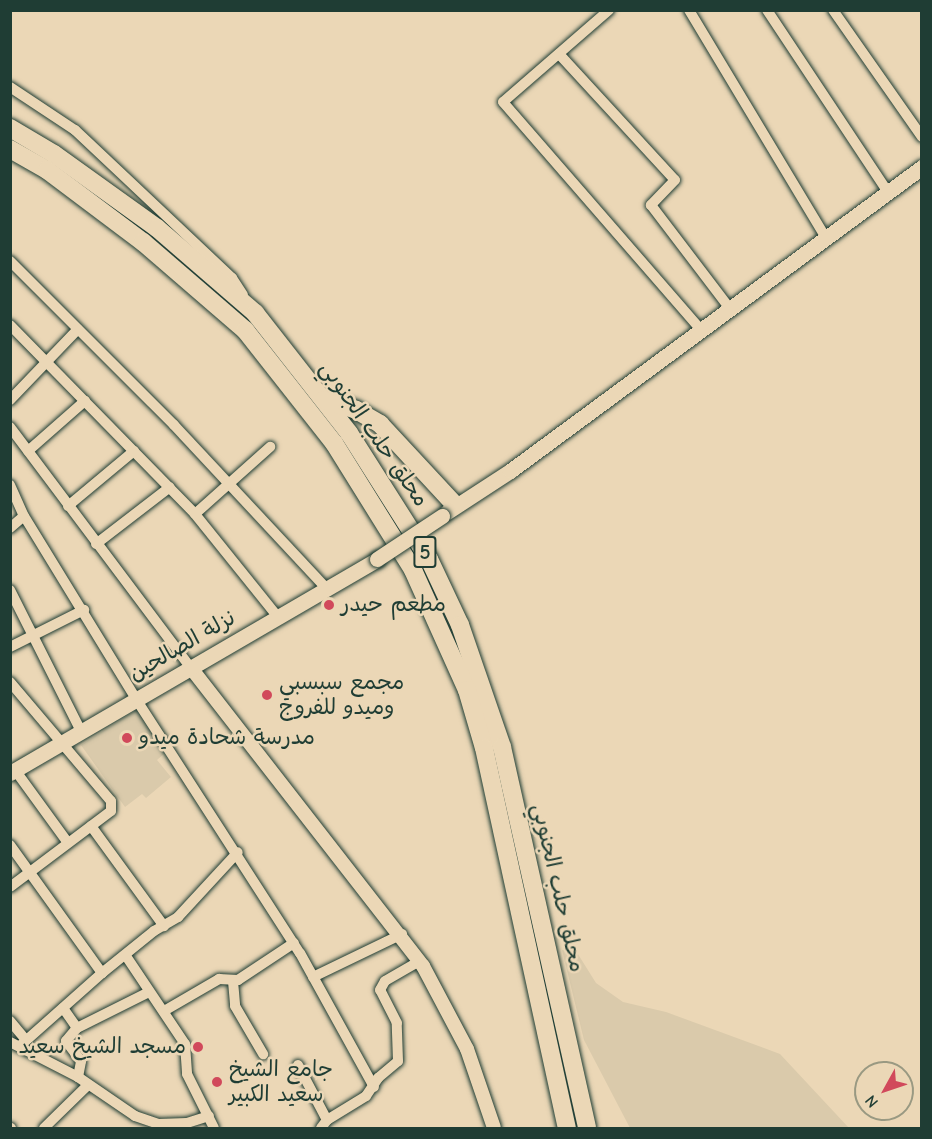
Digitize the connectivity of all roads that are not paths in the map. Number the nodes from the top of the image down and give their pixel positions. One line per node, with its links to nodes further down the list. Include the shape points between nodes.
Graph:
1 (609, 10): 5 (street)
2 (689, 10): 12 (street)
3 (767, 10): 11 (street)
4 (833, 10): 8 (street)
5 (559, 54): 14 (street, via 675,180 651,205); 18 (street, via 503,102)
6 (10, 87): 15 (street, via 75,130 151,198 232,278)
7 (10, 128): 15 (highway, محلق حلب الجنوبي / 5, via 54,154 157,228)
8 (921, 137)
9 (10, 149): 78 (highway, محلق حلب الجنوبي / 5, via 46,170 143,242 245,330 334,443 386,522 467,690 484,748)
10 (921, 167): 11 (main road, نزلة الصالحين)
11 (888, 192): 12 (main road, نزلة الصالحين)
12 (826, 238): 14 (main road, نزلة الصالحين)
13 (10, 261): 17 (street)
14 (731, 310): 18 (main road, نزلة الصالحين)
15 (255, 313): 21 (highway, محلق حلب الجنوبي / 5)
16 (10, 325): 19 (street)
17 (78, 329): 19 (street); 27 (street)
18 (702, 331): 31 (main road, نزلة الصالحين, via 510,471)
19 (46, 361): 20 (street); 22 (street)
20 (10, 400)
21 (324, 400): 31 (highway, via 356,410 380,424); 79 (highway, محلق حلب الجنوبي / 5, via 390,493 429,559 483,687 502,747)
22 (85, 401): 25 (street); 26 (street)
23 (10, 427): 25 (street)
24 (270, 447): 27 (street)
25 (28, 451): 30 (street)
26 (134, 451): 29 (street); 30 (street)
27 (229, 483): 32 (street); 36 (street)
28 (10, 485): 33 (street)
29 (170, 487): 32 (street); 35 (street)
30 (68, 506): 35 (street)
31 (449, 510): 36 (main road, نزلة الصالحين, bridge, via 378,559)
32 (195, 514): 39 (street)
33 (24, 516): 34 (street); 38 (street)
34 (10, 528)
35 (96, 544): 42 (street)
36 (326, 588): 39 (main road, نزلة الصالحين)
37 (10, 590): 40 (street)
38 (84, 610): 40 (street); 44 (street)
39 (277, 616): 42 (main road, نزلة الصالحين)
40 (35, 634): 41 (street); 45 (street)
41 (10, 647)
42 (191, 668): 44 (main road, نزلة الصالحين); 55 (main road)
43 (10, 682): 46 (street)
44 (136, 699): 45 (main road, نزلة الصالحين); 51 (street)
45 (82, 733): 46 (main road, نزلة الصالحين)
46 (62, 744): 47 (main road, نزلة الصالحين); 48 (street, via 111,801 111,810)
47 (13, 772): 49 (street)
48 (91, 826): 49 (street); 54 (street)
49 (68, 843): 52 (street)
50 (10, 845): 52 (street)
51 (238, 852): 54 (street, via 178,917); 56 (street)
52 (30, 872): 53 (street); 59 (street)
53 (10, 887)
54 (164, 926): 57 (street)
55 (402, 934): 58 (main road); 60 (street)
56 (294, 943): 60 (street); 61 (street)
57 (126, 956): 59 (street); 62 (street)
58 (419, 961): 72 (street, via 381,985 397,1023 400,1056); 77 (main road, via 467,1049)
59 (102, 973): 63 (street)
60 (313, 977): 72 (street)
61 (233, 981): 64 (street, via 219,980); 68 (street, via 236,1006)
62 (149, 992): 64 (street); 66 (street)
63 (63, 1008): 66 (street); 67 (street)
64 (164, 1011): 73 (street, via 185,1044 187,1074)
65 (10, 1021): 67 (street)
66 (77, 1028): 70 (street, via 66,1041 81,1061)
67 (19, 1042): 70 (street)
68 (263, 1054)
69 (298, 1065): 74 (street)
70 (78, 1077): 71 (street)
71 (88, 1085): 73 (street, via 135,1116 158,1124 187,1123); 75 (street)
72 (374, 1087): 74 (street)
73 (209, 1116): 76 (street)
74 (324, 1124)
75 (44, 1128)
76 (214, 1128)
77 (495, 1128)
78 (567, 1128)
79 (587, 1128)

